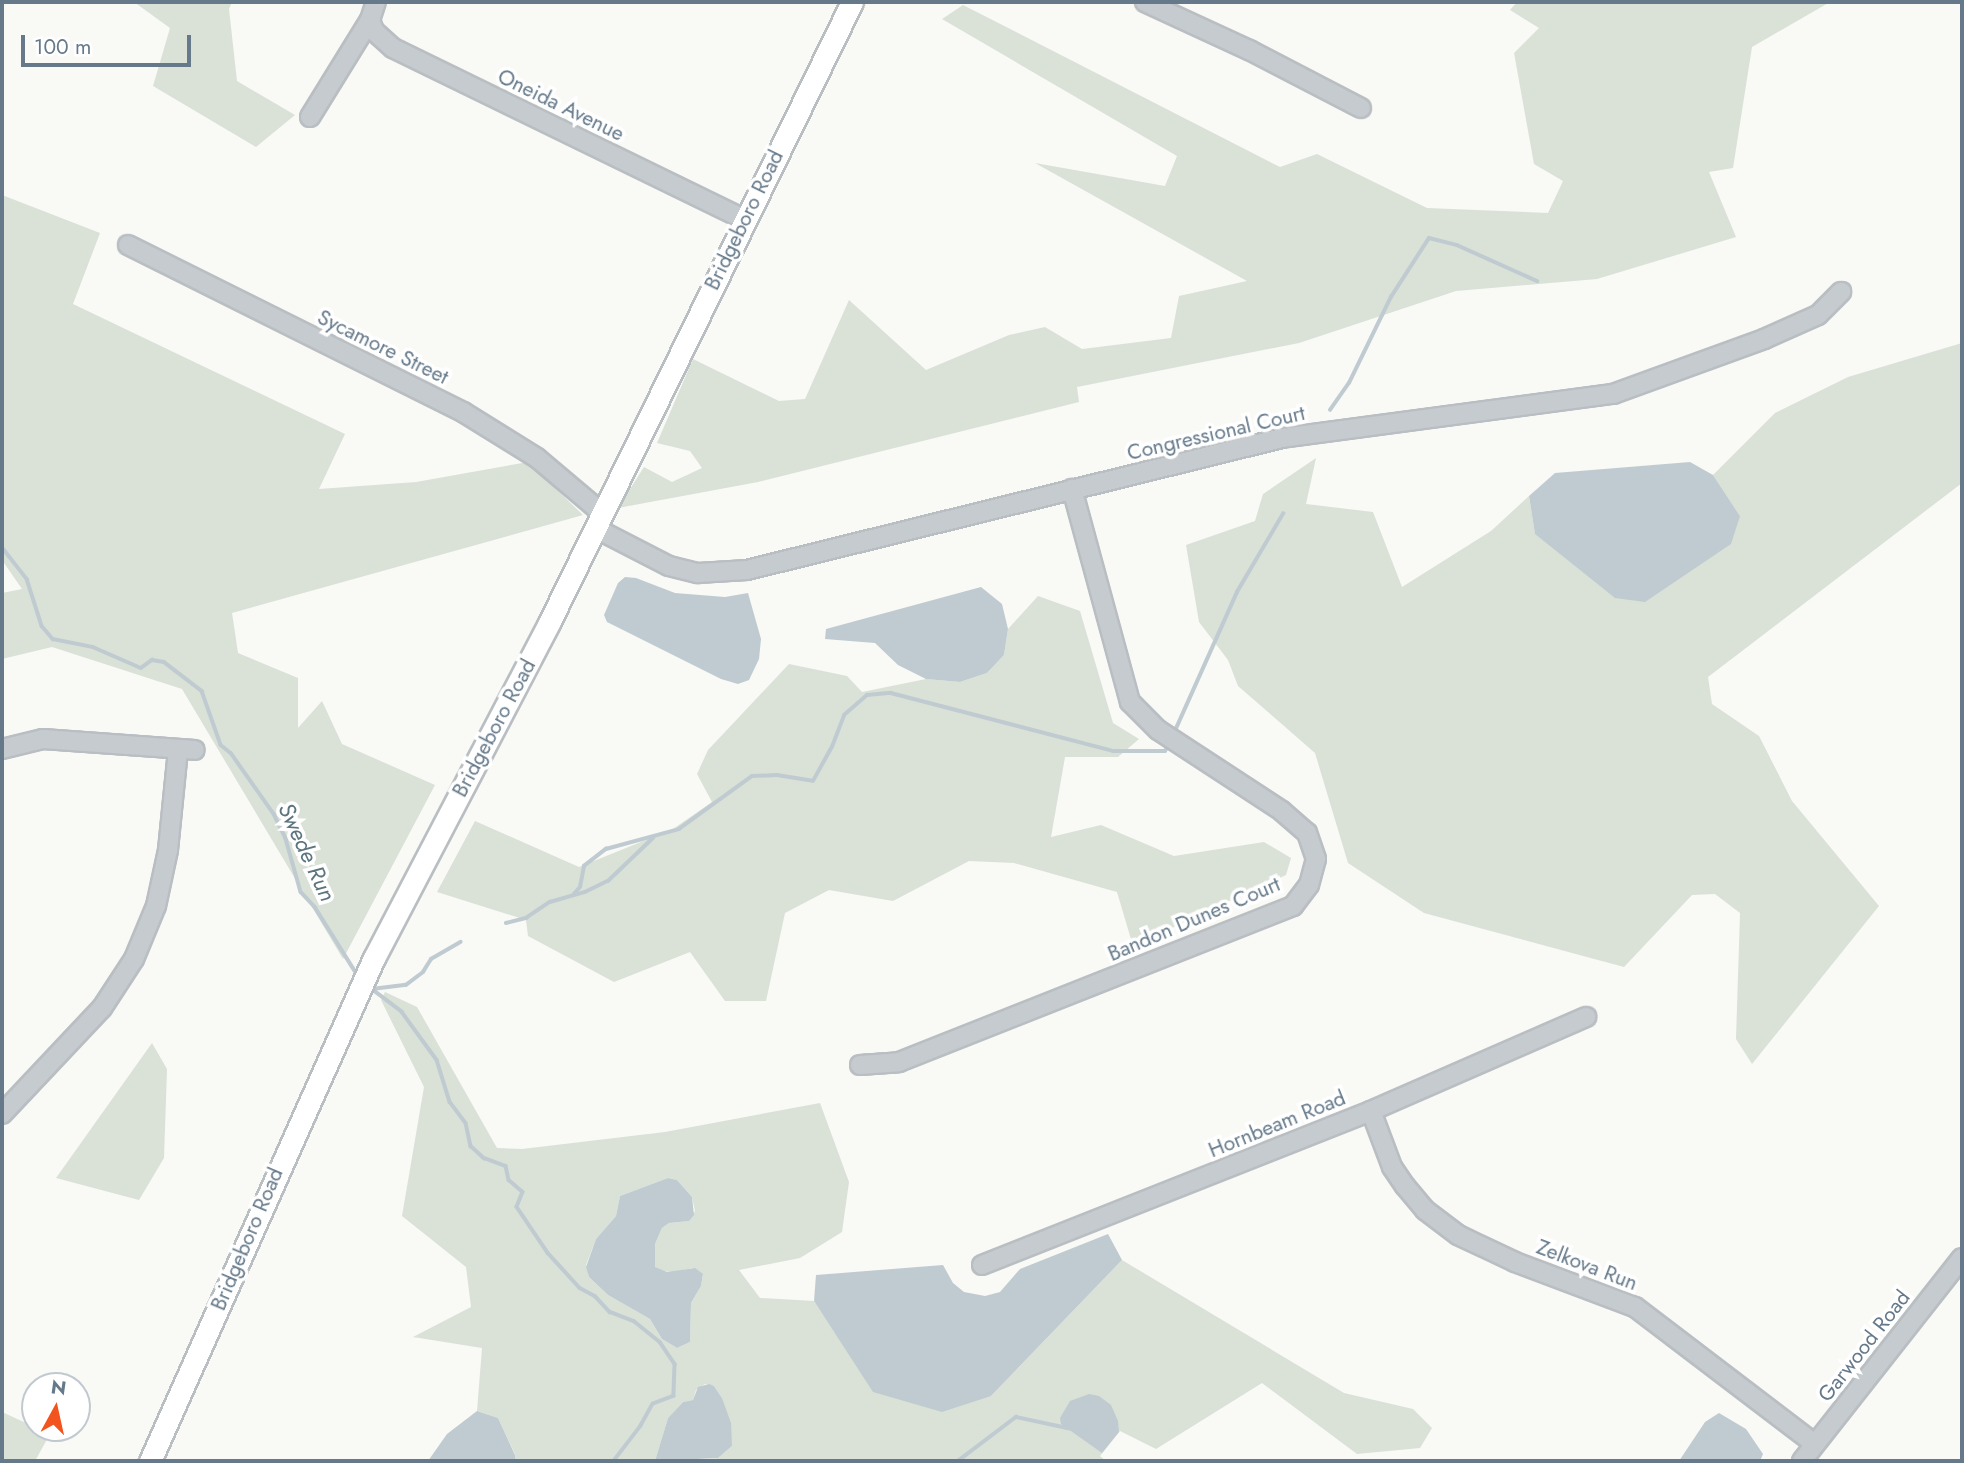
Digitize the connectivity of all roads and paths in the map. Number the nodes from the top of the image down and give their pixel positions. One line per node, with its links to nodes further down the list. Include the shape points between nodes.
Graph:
1 (376, 2): 4 (street)
2 (852, 2): 7 (main road, Bridgeboro Road)
3 (1144, 2): 5 (street)
4 (370, 20): 6 (street); 7 (street, Oneida Avenue, via 374,31 393,48)
5 (1361, 108)
6 (310, 117)
7 (744, 219): 11 (main road, Bridgeboro Road)
8 (128, 244): 11 (street, Sycamore Street, via 463,412 537,458)
9 (1841, 292): 10 (street, Congressional Court, via 1818,314 1764,339 1613,394 1282,438)
10 (1072, 489): 11 (street, Congressional Court, via 747,570 698,573 669,566); 14 (street, Bandon Dunes Court, via 1130,702 1158,730 1282,811 1307,833 1316,859 1309,885 1293,906 899,1062)
11 (599, 521): 20 (main road, Bridgeboro Road, via 374,958)
12 (2, 749): 16 (street, via 43,739 187,750 156,906 134,959 102,1008)
13 (1586, 1017): 15 (street, Hornbeam Road)
14 (860, 1065)
15 (1371, 1111): 18 (street, Hornbeam Road); 19 (street, Zelkova Run, via 1398,1177 1443,1224 1516,1262 1635,1307)
16 (2, 1114)
17 (1962, 1258): 19 (street, Garwood Road)
18 (982, 1265)
19 (1815, 1444): 21 (street, Garwood Road)
20 (150, 1461)
21 (1801, 1461)

